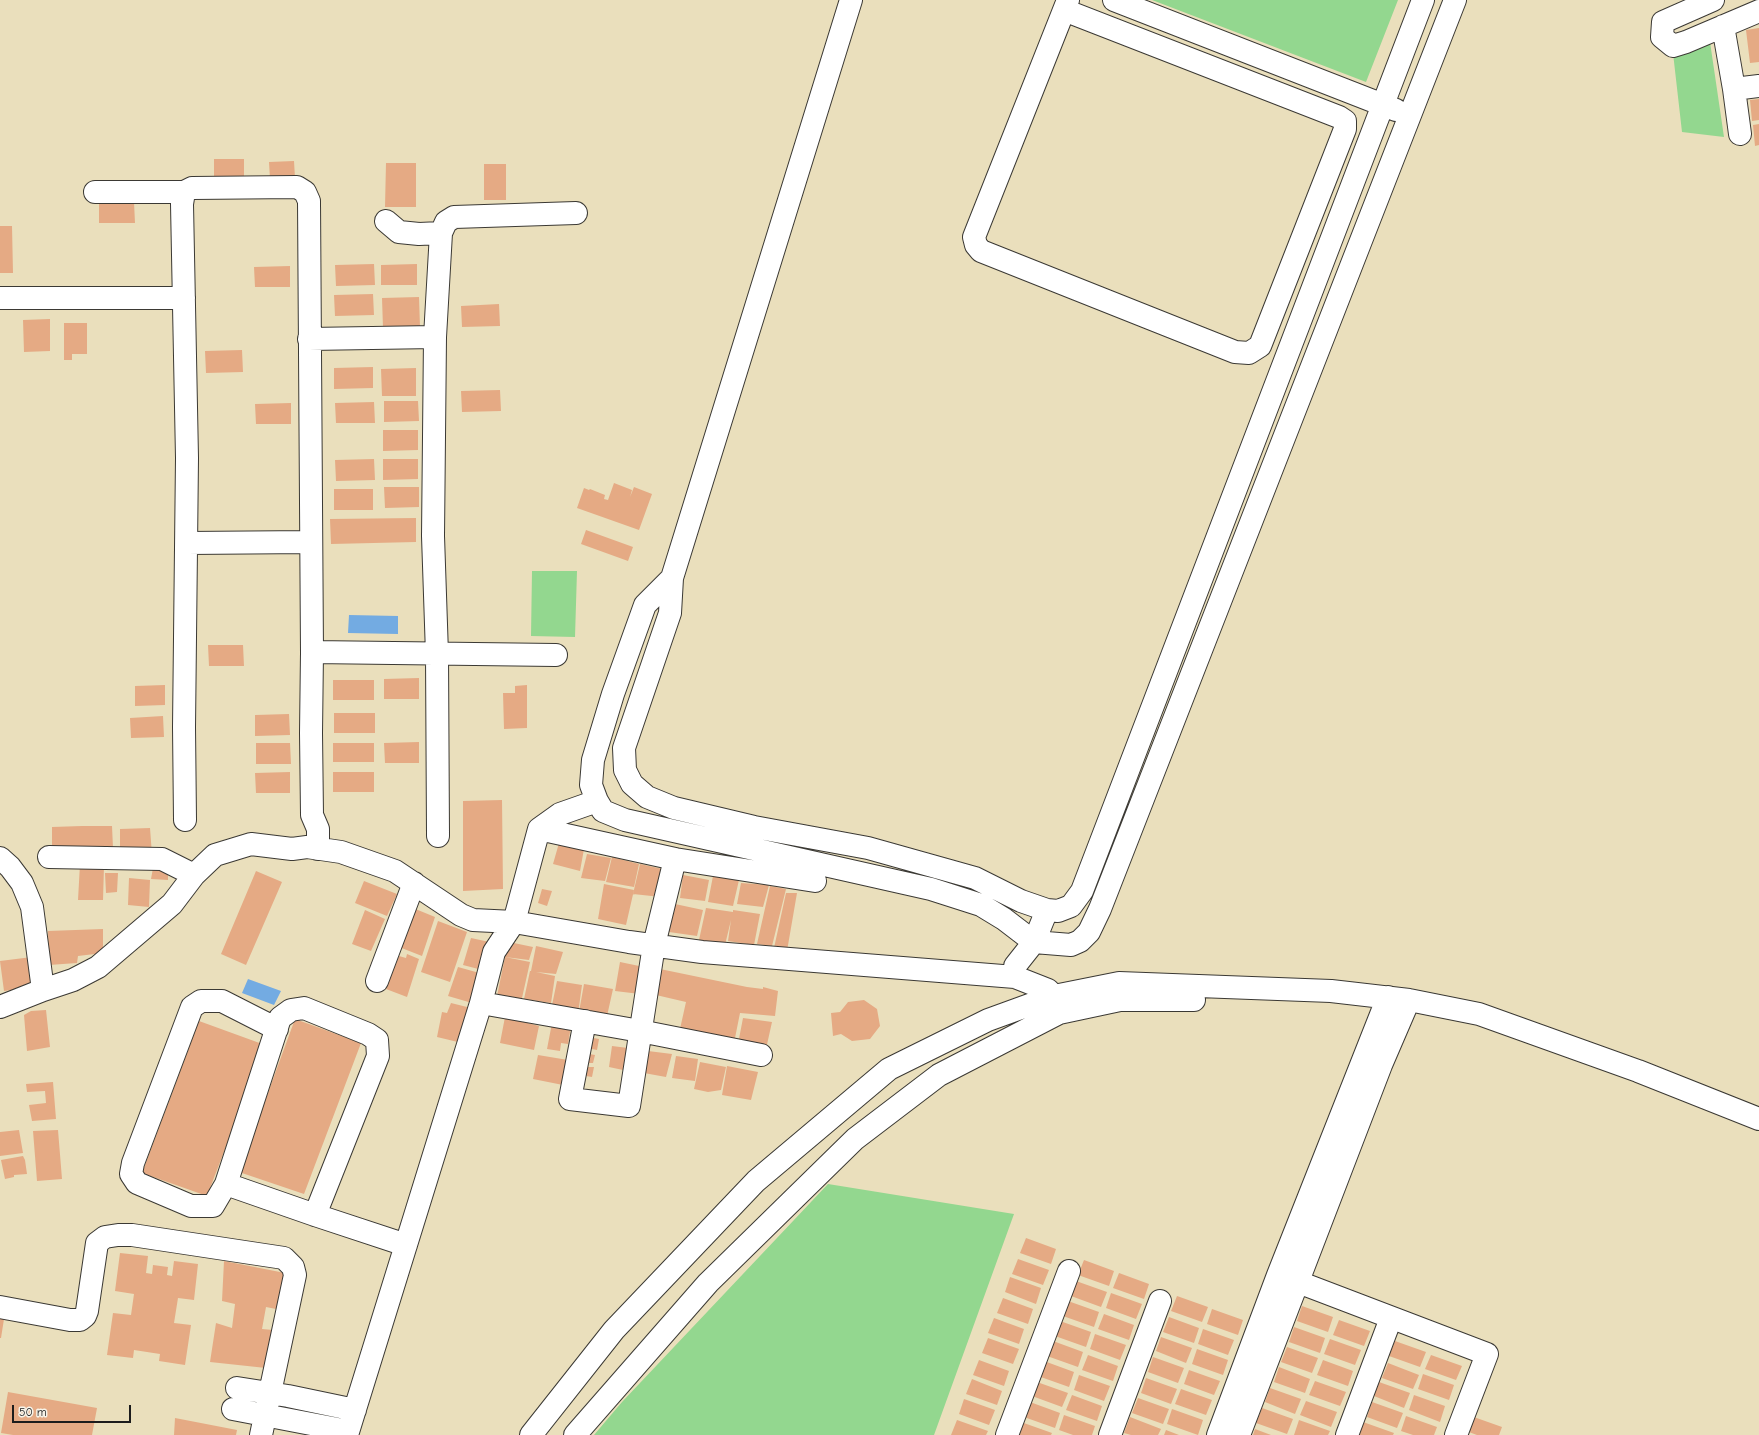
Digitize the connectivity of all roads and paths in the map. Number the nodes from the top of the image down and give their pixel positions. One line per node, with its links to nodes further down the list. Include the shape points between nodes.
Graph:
1 (851, 0): 26 (street)
2 (1114, 0): 12 (street)
3 (1423, 0): 12 (street)
4 (1455, 0): 13 (street)
5 (1713, 0): 7 (street)
6 (1066, 5): 6 (street, via 974,237 976,245 981,250 1235,352 1249,353 1260,346 1345,129 1345,121 1339,116)
7 (1672, 9): 9 (street, via 1663,22 1662,37 1673,46)
8 (1759, 11): 9 (street)
9 (1723, 26): 11 (street)
10 (1759, 86): 11 (street)
11 (1734, 89): 14 (street)
12 (1382, 105): 13 (street); 41 (street, via 1082,891 1071,906 1058,911)
13 (1410, 115): 43 (street, via 1100,909 1089,932 1080,941 1071,945)
14 (1740, 134)
15 (95, 192): 16 (street)
16 (184, 192): 21 (street); 23 (street, via 192,188 297,187 305,192 309,201)
17 (576, 213): 19 (street, via 454,217 446,222)
18 (386, 221): 19 (street, via 400,232)
19 (441, 233): 22 (street)
20 (0, 298): 21 (street)
21 (184, 298): 25 (street)
22 (435, 337): 23 (street); 28 (street, via 433,536)
23 (309, 339): 24 (street)
24 (311, 542): 25 (street); 27 (street)
25 (187, 543): 31 (street)
26 (672, 578): 30 (street, via 646,605 613,694 593,760 591,785); 41 (street, via 670,614 624,748 625,770 632,784 647,797 674,808 754,827 868,848 975,878 1021,901)
27 (312, 652): 28 (street); 34 (street, via 312,815 318,829)
28 (437, 654): 29 (street); 33 (street)
29 (556, 655)
30 (597, 801): 32 (street, via 560,814); 43 (street, via 603,811 625,820 930,889 981,904)
31 (185, 820)
32 (539, 829): 37 (street); 42 (street)
33 (438, 836)
34 (313, 848): 38 (street, via 292,849 251,844 215,855); 40 (street, via 340,852 395,871)
35 (49, 857): 38 (street, via 162,859)
36 (0, 858): 47 (street, via 22,883 32,907)
37 (675, 859): 39 (street); 44 (street)
38 (194, 875): 47 (street, via 172,904 98,967 73,980)
39 (815, 881)
40 (414, 883): 42 (street, via 472,920); 46 (street)
41 (1047, 910): 43 (street)
42 (514, 922): 44 (street); 48 (street, via 494,952)
43 (1034, 942): 45 (street, via 1015,966)
44 (654, 945): 45 (street, via 702,952); 54 (street)
45 (1016, 977): 49 (street, via 1048,990)
46 (377, 981)
47 (43, 990): 51 (street)
48 (481, 1003): 52 (street); 60 (street)
49 (1056, 1004): 50 (street, via 1120,1000 1292,1000); 71 (street, via 988,1020 889,1069 756,1181 614,1330); 72 (street, via 939,1075 855,1139 708,1283)
50 (1396, 1004): 56 (street, via 1479,1014); 57 (street, via 1476,1025 1634,1082); 62 (street); 63 (street, via 1381,1065)
51 (0, 1007)
52 (585, 1021): 54 (street); 54 (street, via 570,1099 630,1106)
53 (277, 1029): 58 (street); 58 (street, via 222,1001 201,1001 192,1007 131,1174 137,1183 190,1206 213,1206); 59 (street, via 280,1018 291,1010 304,1008 377,1040 378,1056)
54 (640, 1031): 55 (street)
55 (761, 1055)
56 (1759, 1118)
57 (1759, 1133)
58 (226, 1184): 59 (street)
59 (315, 1215): 60 (street)
60 (406, 1245): 68 (street)
61 (1069, 1271): 73 (street)
62 (1278, 1275): 63 (street); 75 (street)
63 (1298, 1283): 66 (street); 76 (street)
64 (1160, 1301): 74 (street)
65 (0, 1307): 67 (street, via 80,1320 87,1311 97,1243 104,1237 118,1234 284,1258 295,1275)
66 (1391, 1318): 77 (street); 78 (street, via 1487,1354)
67 (270, 1393): 68 (street); 69 (street); 69 (street, via 235,1398)
68 (355, 1410): 70 (street)
69 (264, 1425): 70 (street)
70 (348, 1433)
71 (531, 1435)
72 (575, 1435)
73 (1007, 1435)
74 (1110, 1435)
75 (1218, 1435)
76 (1239, 1435)
77 (1347, 1435)
78 (1456, 1435)

